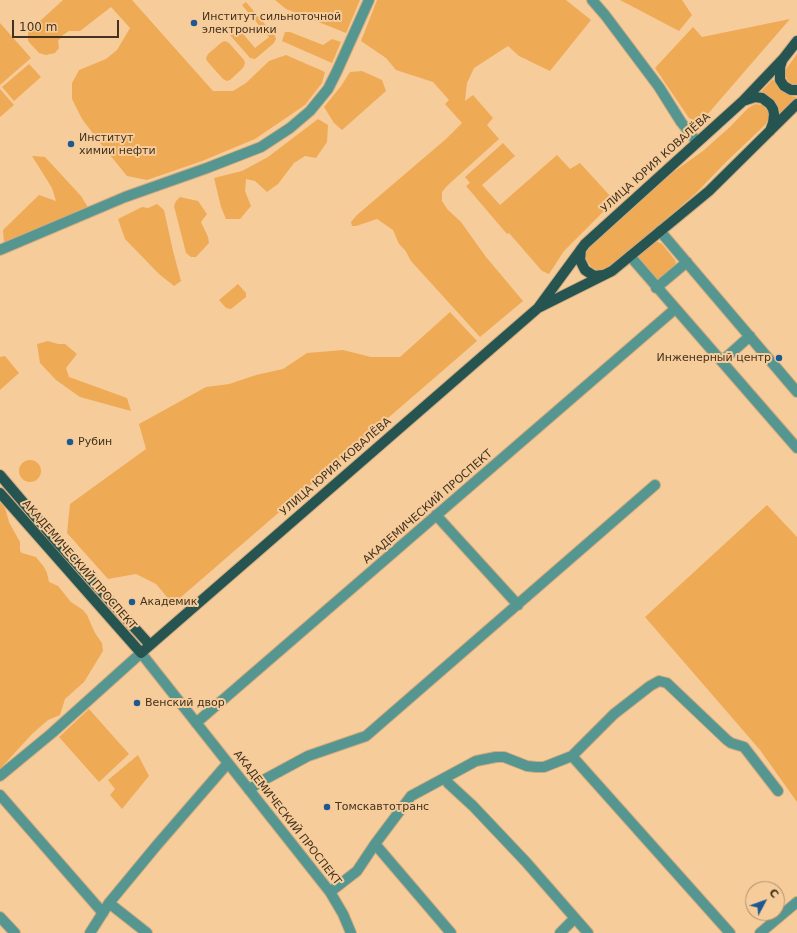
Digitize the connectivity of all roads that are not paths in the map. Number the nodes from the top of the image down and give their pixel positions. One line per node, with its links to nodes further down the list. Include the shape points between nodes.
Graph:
1 (369, 0): 12 (street, via 328,89 310,111 290,128 261,147 125,197)
2 (592, 0): 9 (street, via 659,87)
3 (797, 42): 4 (main road, УЛИЦА ЮРИЯ КОВАЛЁВА)
4 (783, 59): 5 (main road, via 780,80 784,86); 6 (main road, УЛИЦА ЮРИЯ КОВАЛЁВА)
5 (797, 90)
6 (742, 101): 8 (main road, via 755,97 762,98 770,104 774,114); 9 (main road, УЛИЦА ЮРИЯ КОВАЛЁВА)
7 (797, 104): 8 (main road, УЛИЦА ЮРИЯ КОВАЛЁВА)
8 (770, 131): 10 (main road, УЛИЦА ЮРИЯ КОВАЛЁВА, via 709,191)
9 (697, 142): 11 (main road, УЛИЦА ЮРИЯ КОВАЛЁВА)
10 (660, 231): 13 (main road, УЛИЦА ЮРИЯ КОВАЛЁВА); 14 (street)
11 (585, 244): 15 (main road, via 580,260 584,270 594,276); 17 (main road, УЛИЦА ЮРИЯ КОВАЛЁВА)
12 (0, 250)
13 (630, 256): 15 (main road, УЛИЦА ЮРИЯ КОВАЛЁВА); 16 (street)
14 (687, 262): 16 (street); 19 (street)
15 (605, 275): 17 (main road, УЛИЦА ЮРИЯ КОВАЛЁВА)
16 (656, 288): 18 (street)
17 (538, 308): 30 (main road, УЛИЦА ЮРИЯ КОВАЛЁВА)
18 (675, 309): 20 (street); 26 (street, АКАДЕМИЧЕСКИЙ ПРОСПЕКТ)
19 (750, 336): 20 (street); 21 (street)
20 (722, 361): 22 (street)
21 (797, 392)
22 (795, 442)
23 (0, 475): 27 (main road, АКАДЕМИЧЕСКИЙ ПРОСПЕКТ)
24 (655, 485): 29 (street)
25 (0, 493): 28 (main road, АКАДЕМИЧЕСКИЙ ПРОСПЕКТ)
26 (436, 515): 29 (street); 32 (street, АКАДЕМИЧЕСКИЙ ПРОСПЕКТ)
27 (57, 542): 28 (main road); 30 (main road, АКАДЕМИЧЕСКИЙ ПРОСПЕКТ)
28 (49, 549): 31 (main road, АКАДЕМИЧЕСКИЙ ПРОСПЕКТ)
29 (518, 605): 37 (street, via 366,736 308,756 258,782)
30 (150, 645): 31 (main road)
31 (140, 653): 32 (street, АКАДЕМИЧЕСКИЙ ПРОСПЕКТ); 35 (street, via 52,733)
32 (196, 723): 34 (street, АКАДЕМИЧЕСКИЙ ПРОСПЕКТ)
33 (572, 756): 36 (street, via 544,767 526,766 504,757 496,757 476,761); 38 (street, via 614,714 659,681 667,682 727,740 744,747); 54 (street)
34 (228, 763): 37 (street, АКАДЕМИЧЕСКИЙ ПРОСПЕКТ); 43 (street)
35 (0, 776)
36 (445, 778): 40 (street, via 410,796); 46 (street, via 526,862)
37 (249, 790): 41 (street, АКАДЕМИЧЕСКИЙ ПРОСПЕКТ)
38 (778, 791)
39 (0, 795): 44 (street)
40 (375, 844): 41 (street, via 357,871); 51 (street)
41 (330, 892): 50 (street, АКАДЕМИЧЕСКИЙ ПРОСПЕКТ)
42 (797, 902): 55 (street)
43 (110, 904): 44 (street); 49 (street)
44 (103, 913): 48 (street)
45 (0, 917): 47 (street)
46 (575, 918): 52 (street); 53 (street)
47 (16, 933)
48 (90, 933)
49 (147, 933)
50 (351, 933)
51 (451, 933)
52 (560, 933)
53 (588, 933)
54 (730, 933)
55 (760, 933)

